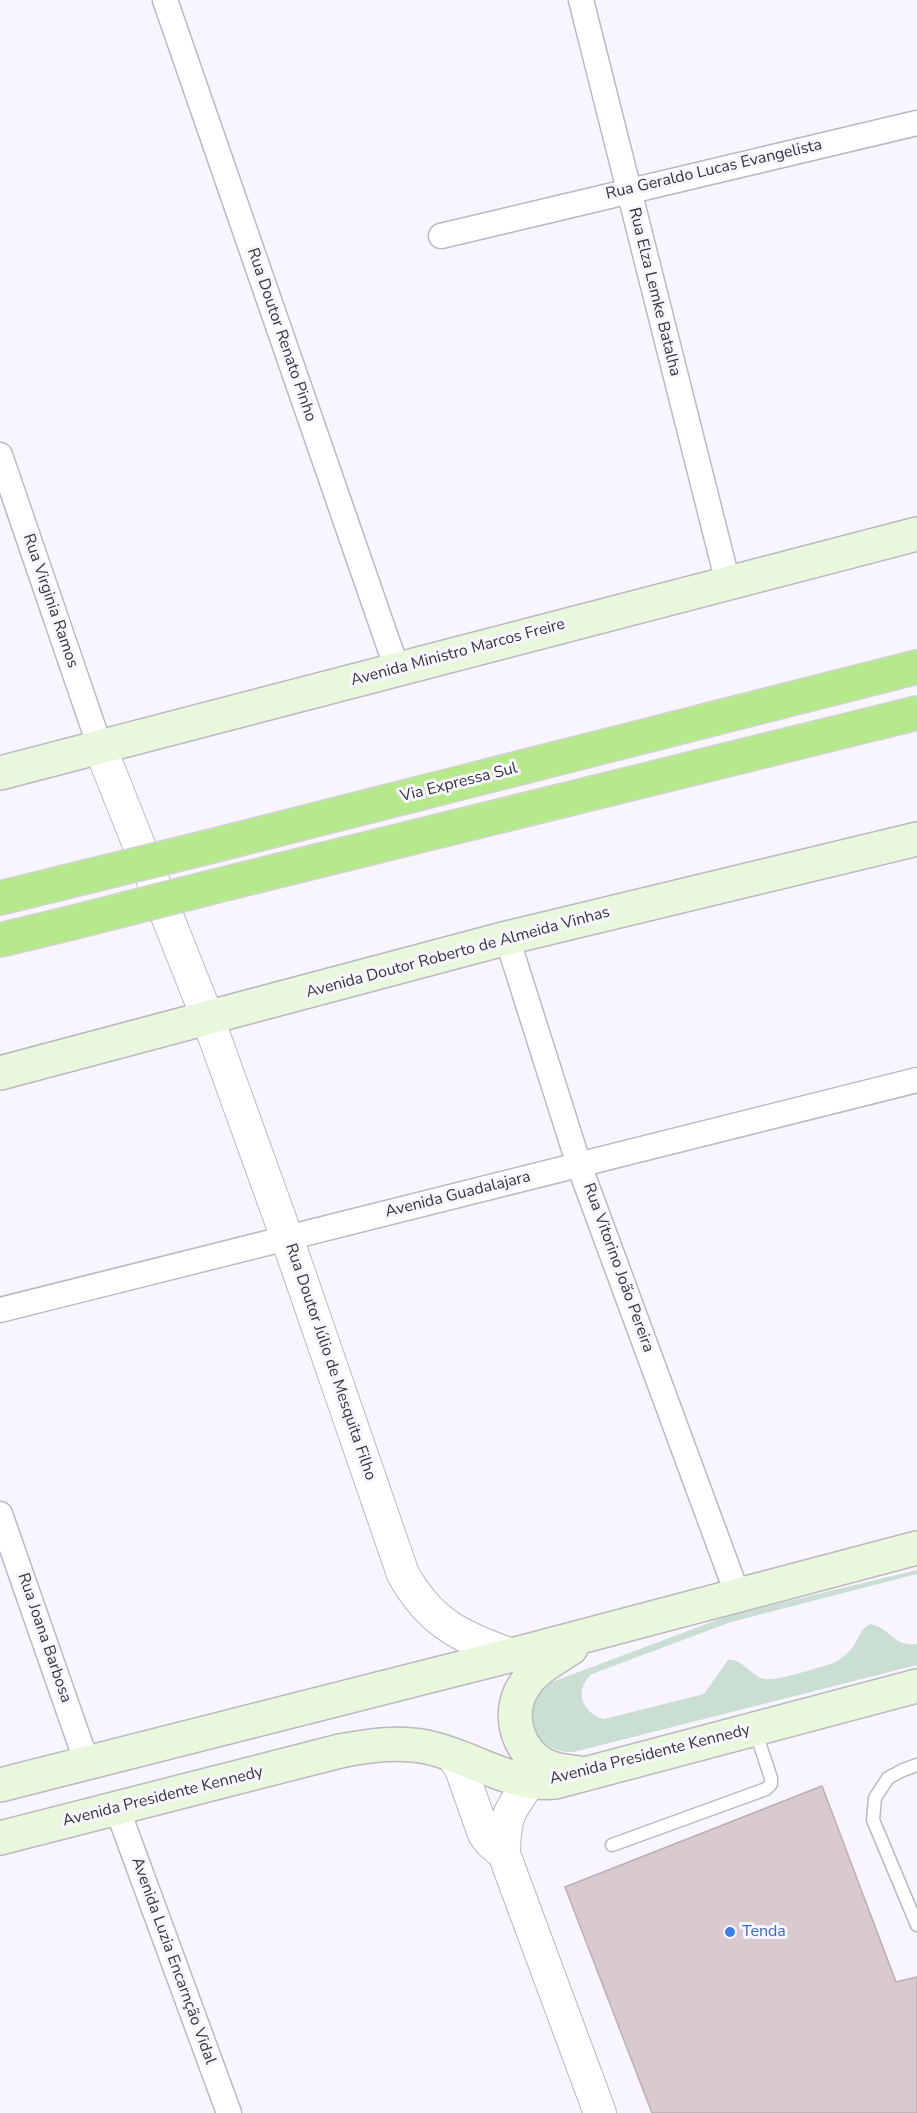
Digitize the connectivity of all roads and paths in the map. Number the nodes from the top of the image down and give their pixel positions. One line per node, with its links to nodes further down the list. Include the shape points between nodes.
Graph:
1 (165, 0): 10 (street, Rua Doutor Renato Pinho)
2 (581, 0): 4 (street, Rua Elza Lemke Batalha)
3 (917, 123): 4 (street, Rua Geraldo Lucas Evangelista)
4 (628, 190): 5 (street, Rua Geraldo Lucas Evangelista); 8 (street, Rua Elza Lemke Batalha)
5 (441, 236)
6 (0, 455): 12 (street, Rua Virginia Ramos)
7 (917, 534): 8 (main road, Avenida Ministro Marcos Freire)
8 (728, 584): 10 (main road, Avenida Ministro Marcos Freire)
9 (917, 667): 15 (highway, Via Expressa Sul, bridge)
10 (397, 669): 12 (main road, Avenida Ministro Marcos Freire)
11 (917, 713): 17 (highway, bridge)
12 (100, 747): 13 (main road, Avenida Ministro Marcos Freire); 18 (street, Rua Doutor Júlio de Mesquita Filho)
13 (0, 773)
14 (917, 839): 16 (main road, Avenida Doutor Roberto de Almeida Vinhas)
15 (0, 898)
16 (507, 938): 18 (main road, Avenida Doutor Roberto de Almeida Vinhas); 21 (street, Rua Vitorino João Pereira)
17 (0, 940)
18 (208, 1019): 19 (main road, Avenida Doutor Roberto de Almeida Vinhas); 22 (street, Rua Doutor Júlio de Mesquita Filho)
19 (0, 1073)
20 (917, 1080): 21 (street, Avenida Guadalajara)
21 (579, 1165): 22 (street, Avenida Guadalajara); 26 (street, Rua Vitorino João Pereira)
22 (287, 1238): 23 (street, Avenida Guadalajara); 28 (street, Rua Doutor Júlio de Mesquita Filho, via 403,1575 415,1595 446,1625 475,1642)
23 (0, 1310)
24 (0, 1514): 32 (street, Rua Joana Barbosa)
25 (917, 1548): 26 (main road)
26 (738, 1596): 27 (main road)
27 (589, 1635): 28 (main road); 34 (main road, via 530,1678 520,1693 515,1712 520,1739 538,1761 555,1769)
28 (512, 1655): 32 (main road)
29 (917, 1686): 30 (main road, Avenida Presidente Kennedy)
30 (755, 1729): 34 (main road, Avenida Presidente Kennedy); 39 (lane, via 771,1785)
31 (453, 1756): 35 (main road, Avenida Presidente Kennedy); 37 (main road, Avenida Presidente Kennedy, via 412,1745 366,1746); 40 (street, via 484,1834)
32 (87, 1762): 36 (main road)
33 (917, 1765): 41 (lane, via 888,1778 875,1798 873,1820)
34 (586, 1773): 35 (main road, Avenida Presidente Kennedy, via 555,1782)
35 (530, 1782): 40 (street, via 506,1819)
36 (0, 1785)
37 (117, 1808): 38 (main road, Avenida Presidente Kennedy); 42 (street, Avenida Luzia Encarnção Vidal)
38 (0, 1838)
39 (612, 1845)
40 (504, 1854): 43 (street)
41 (917, 1925)
42 (229, 2113)
43 (600, 2113)

